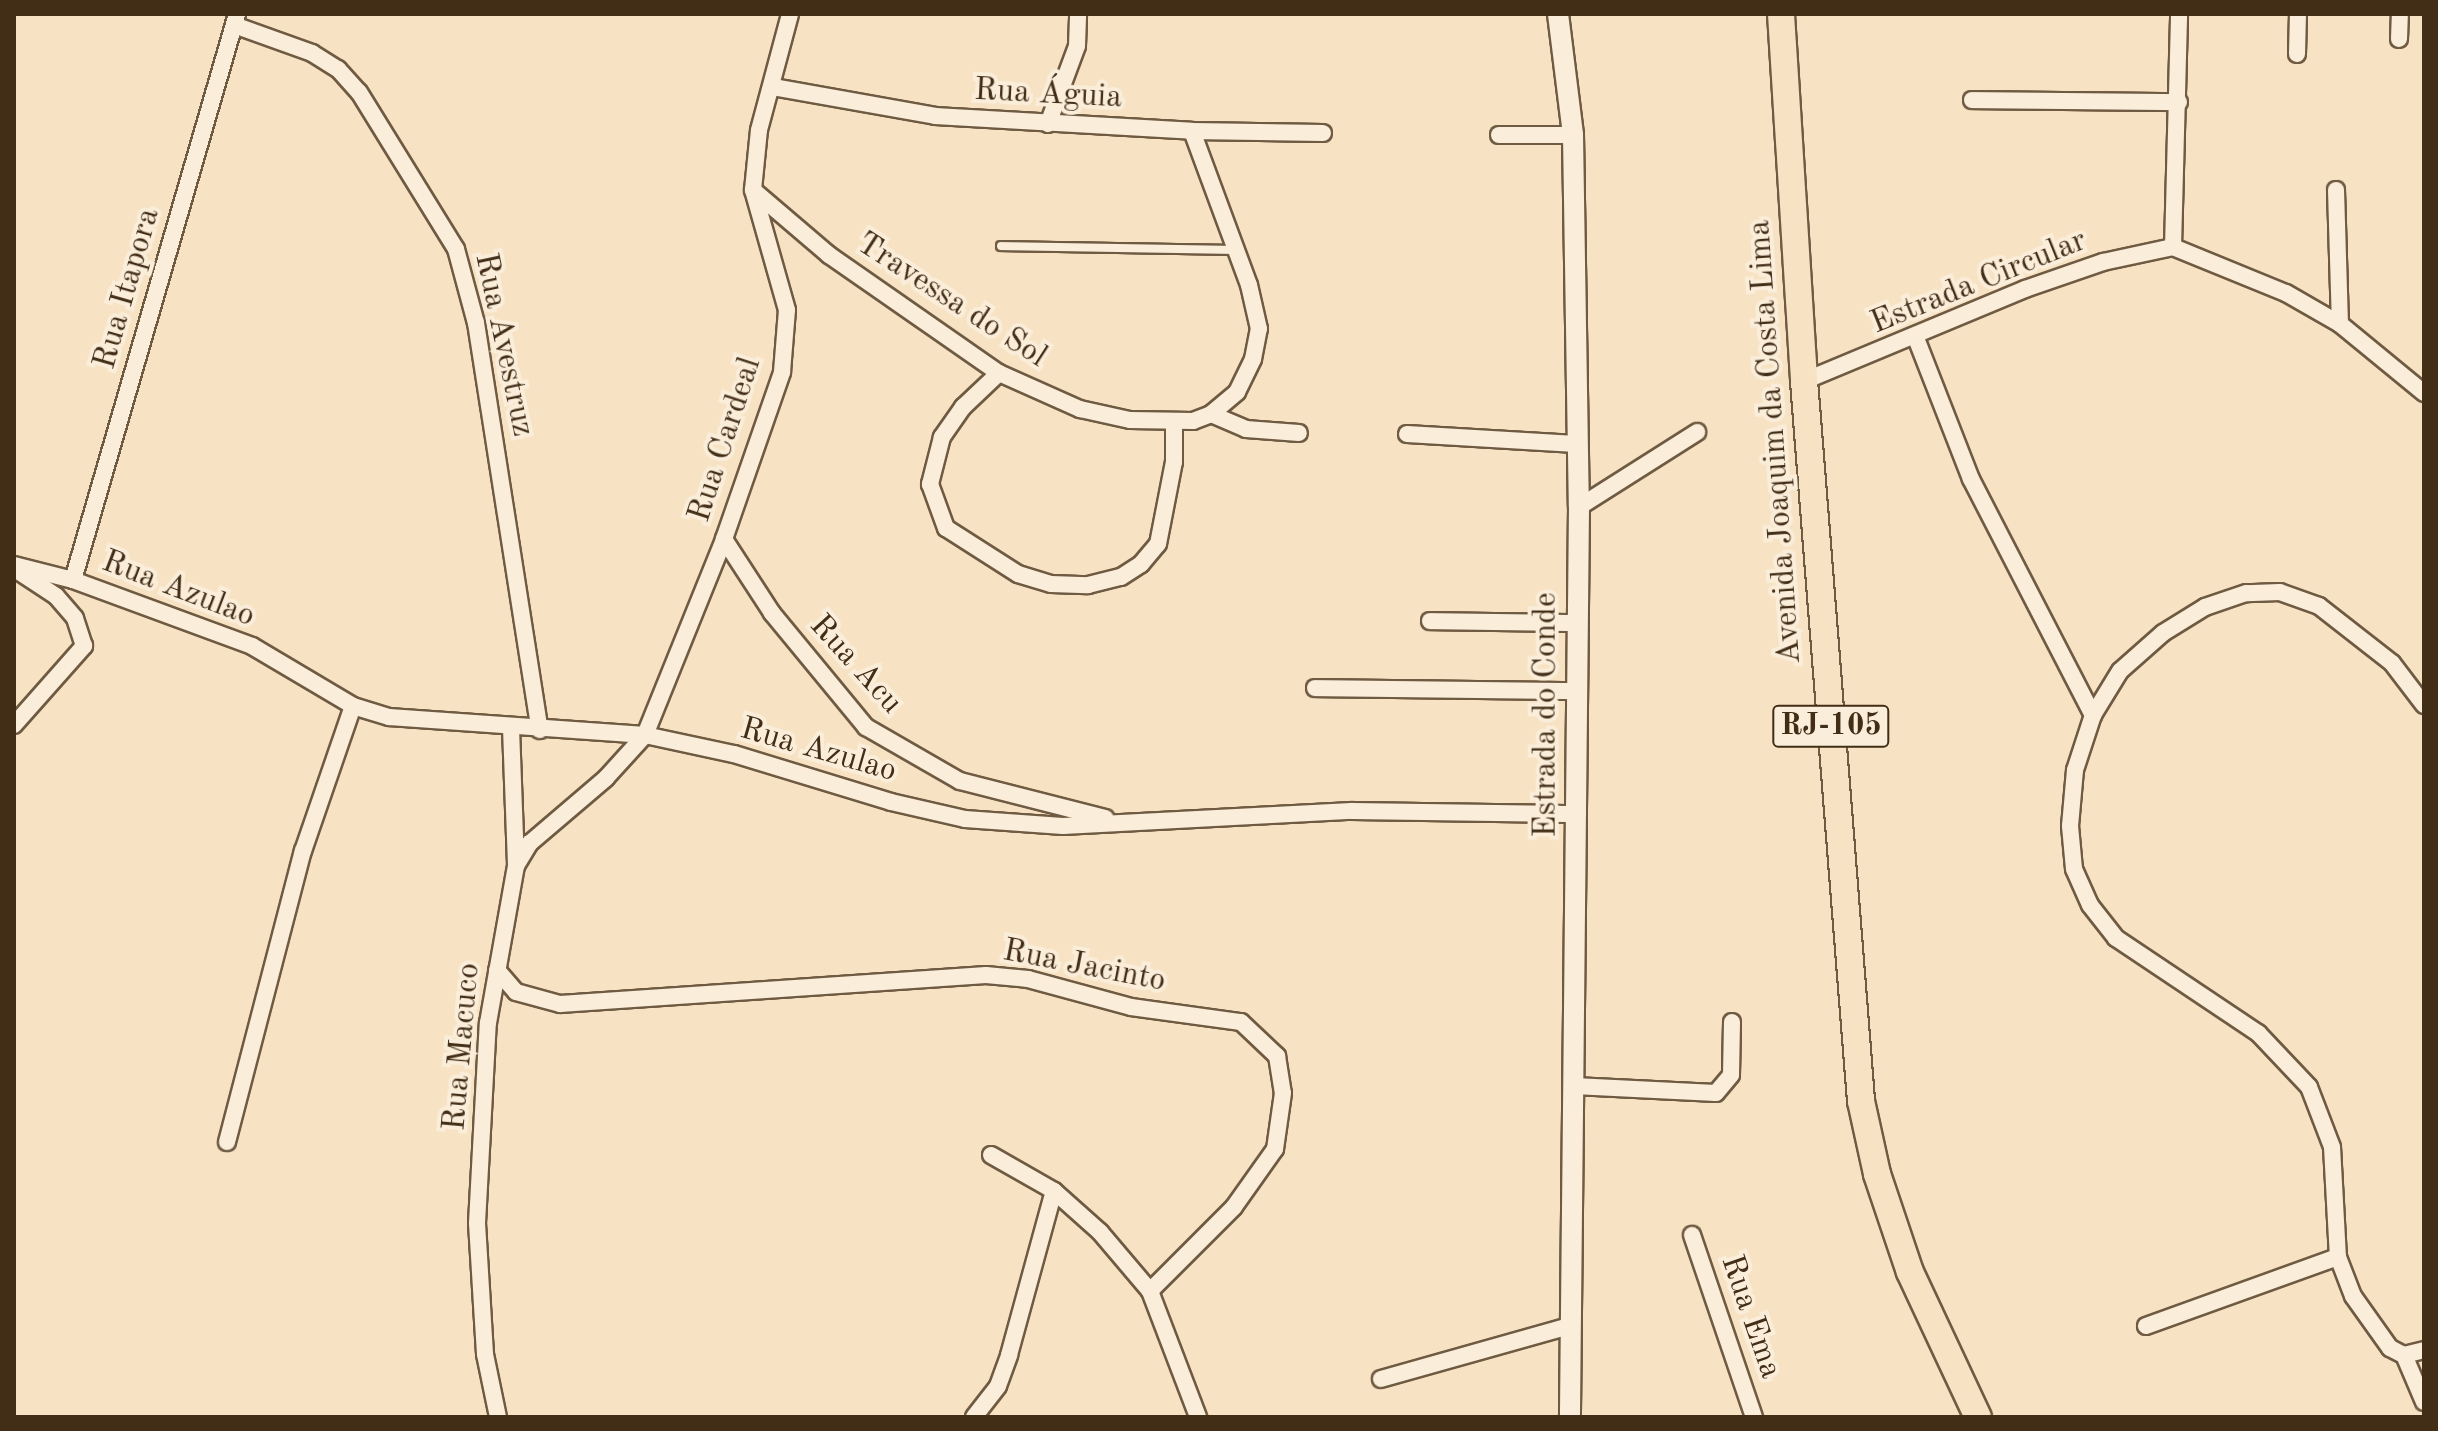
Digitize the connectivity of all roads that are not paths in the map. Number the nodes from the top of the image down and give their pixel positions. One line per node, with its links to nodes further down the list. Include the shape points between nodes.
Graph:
1 (790, 14): 11 (street, Rua Cardeal)
2 (1078, 14): 14 (street, via 1077,46)
3 (1558, 14): 18 (street, Estrada do Conde)
4 (1781, 14): 27 (main road, Avenida Joaquim da Costa Lima / RJ-105)
5 (2179, 14): 13 (street)
6 (2298, 14): 10 (street)
7 (2400, 14): 9 (street)
8 (236, 19): 38 (street, Rua Itapora); 48 (street, Rua Avestruz, via 338,69 359,92 456,249 476,323)
9 (2399, 39)
10 (2297, 54)
11 (773, 87): 14 (street, Rua Águia, via 884,110); 19 (street, Rua Cardeal, via 759,130)
12 (1972, 100): 13 (street)
13 (2179, 102): 22 (street)
14 (1048, 124): 15 (street, Rua Águia)
15 (1192, 131): 16 (street, Rua Águia); 23 (street, Travessa do Sol)
16 (1323, 133)
17 (1499, 135): 18 (street)
18 (1573, 135): 34 (street, Estrada do Conde)
19 (753, 190): 26 (street, Travessa do Sol, via 829,255); 36 (street, Rua Cardeal, via 767,251 782,282 786,343 782,372)
20 (2336, 190): 24 (street)
21 (1001, 246): 23 (lane)
22 (2173, 247): 24 (street, via 2286,293); 25 (street, Estrada Circular, via 2103,262 2038,285)
23 (1233, 250): 29 (street, Travessa do Sol, via 1249,285 1259,329 1253,359 1237,392)
24 (2340, 324): 28 (street)
25 (1916, 338): 27 (street, Estrada Circular); 45 (street, via 1971,479)
26 (999, 373): 30 (street, Travessa do Sol, via 1080,409); 30 (street, via 963,407 942,437 930,484 946,528 1018,574 1051,584 1088,585 1121,577 1158,544 1168,500)
27 (1804, 381): 73 (main road, Avenida Joaquim da Costa Lima / RJ-105, via 1865,1126 1910,1272)
28 (2424, 393)
29 (1211, 414): 30 (street, Travessa do Sol); 32 (street, via 1246,429)
30 (1174, 424)
31 (1697, 432): 35 (street)
32 (1299, 433)
33 (1407, 434): 34 (street)
34 (1576, 444): 35 (street, Estrada do Conde)
35 (1579, 507): 40 (street, Estrada do Conde)
36 (724, 539): 49 (street, Rua Cardeal); 51 (street, Rua Acu, via 772,613 866,727 960,781)
37 (14, 567): 38 (street, Rua Azulao); 46 (street, via 56,596 75,618 84,646)
38 (73, 580): 44 (street, Rua Azulao, via 252,646)
39 (1430, 621): 40 (street)
40 (1577, 623): 42 (street, Estrada do Conde)
41 (1315, 688): 42 (street)
42 (1576, 691): 50 (street, Estrada do Conde)
43 (2424, 705): 45 (street, via 2392,663 2330,613 2280,592 2246,593 2205,607 2163,633 2120,671)
44 (353, 706): 47 (street, Rua Azulao, via 420,723); 56 (street, via 303,851)
45 (2093, 715): 60 (street, via 2075,770 2070,826 2074,869 2090,905 2116,938 2258,1033 2309,1087 2332,1147)
46 (14, 725)
47 (511, 728): 48 (street, Rua Azulao); 52 (street)
48 (540, 730): 49 (street, Rua Azulao)
49 (645, 735): 51 (street, Rua Azulao, via 734,754 965,819 1063,826); 52 (street, Rua Macuco, via 606,778 530,843)
50 (1578, 814): 51 (street, Rua Azulao, via 1352,811); 55 (street, Estrada do Conde)
51 (1120, 822)
52 (516, 866): 53 (street, Rua Macuco)
53 (497, 970): 61 (street, Rua Jacinto, via 516,992 560,1004 986,975 1028,979 1131,1007 1241,1022 1277,1056 1283,1093 1275,1149 1234,1207); 68 (street, Rua Macuco, via 488,1023 477,1223 485,1354)
54 (1732, 1022): 55 (street, via 1731,1075 1716,1093)
55 (1574, 1086): 62 (street, Estrada do Conde)
56 (227, 1142)
57 (991, 1155): 58 (street)
58 (1054, 1191): 61 (street, via 1100,1232); 69 (street, via 1002,1376)
59 (1692, 1235): 72 (street, Rua Ema)
60 (2338, 1257): 63 (street); 65 (street, via 2369,1322 2390,1348)
61 (1150, 1291): 70 (street)
62 (1569, 1326): 66 (street); 71 (street, Estrada do Conde)
63 (2146, 1326)
64 (2424, 1350): 65 (street)
65 (2404, 1355): 67 (street)
66 (1381, 1379)
67 (2424, 1402)
68 (498, 1417)
69 (974, 1417)
70 (1198, 1417)
71 (1570, 1417)
72 (1754, 1417)
73 (1978, 1417)

